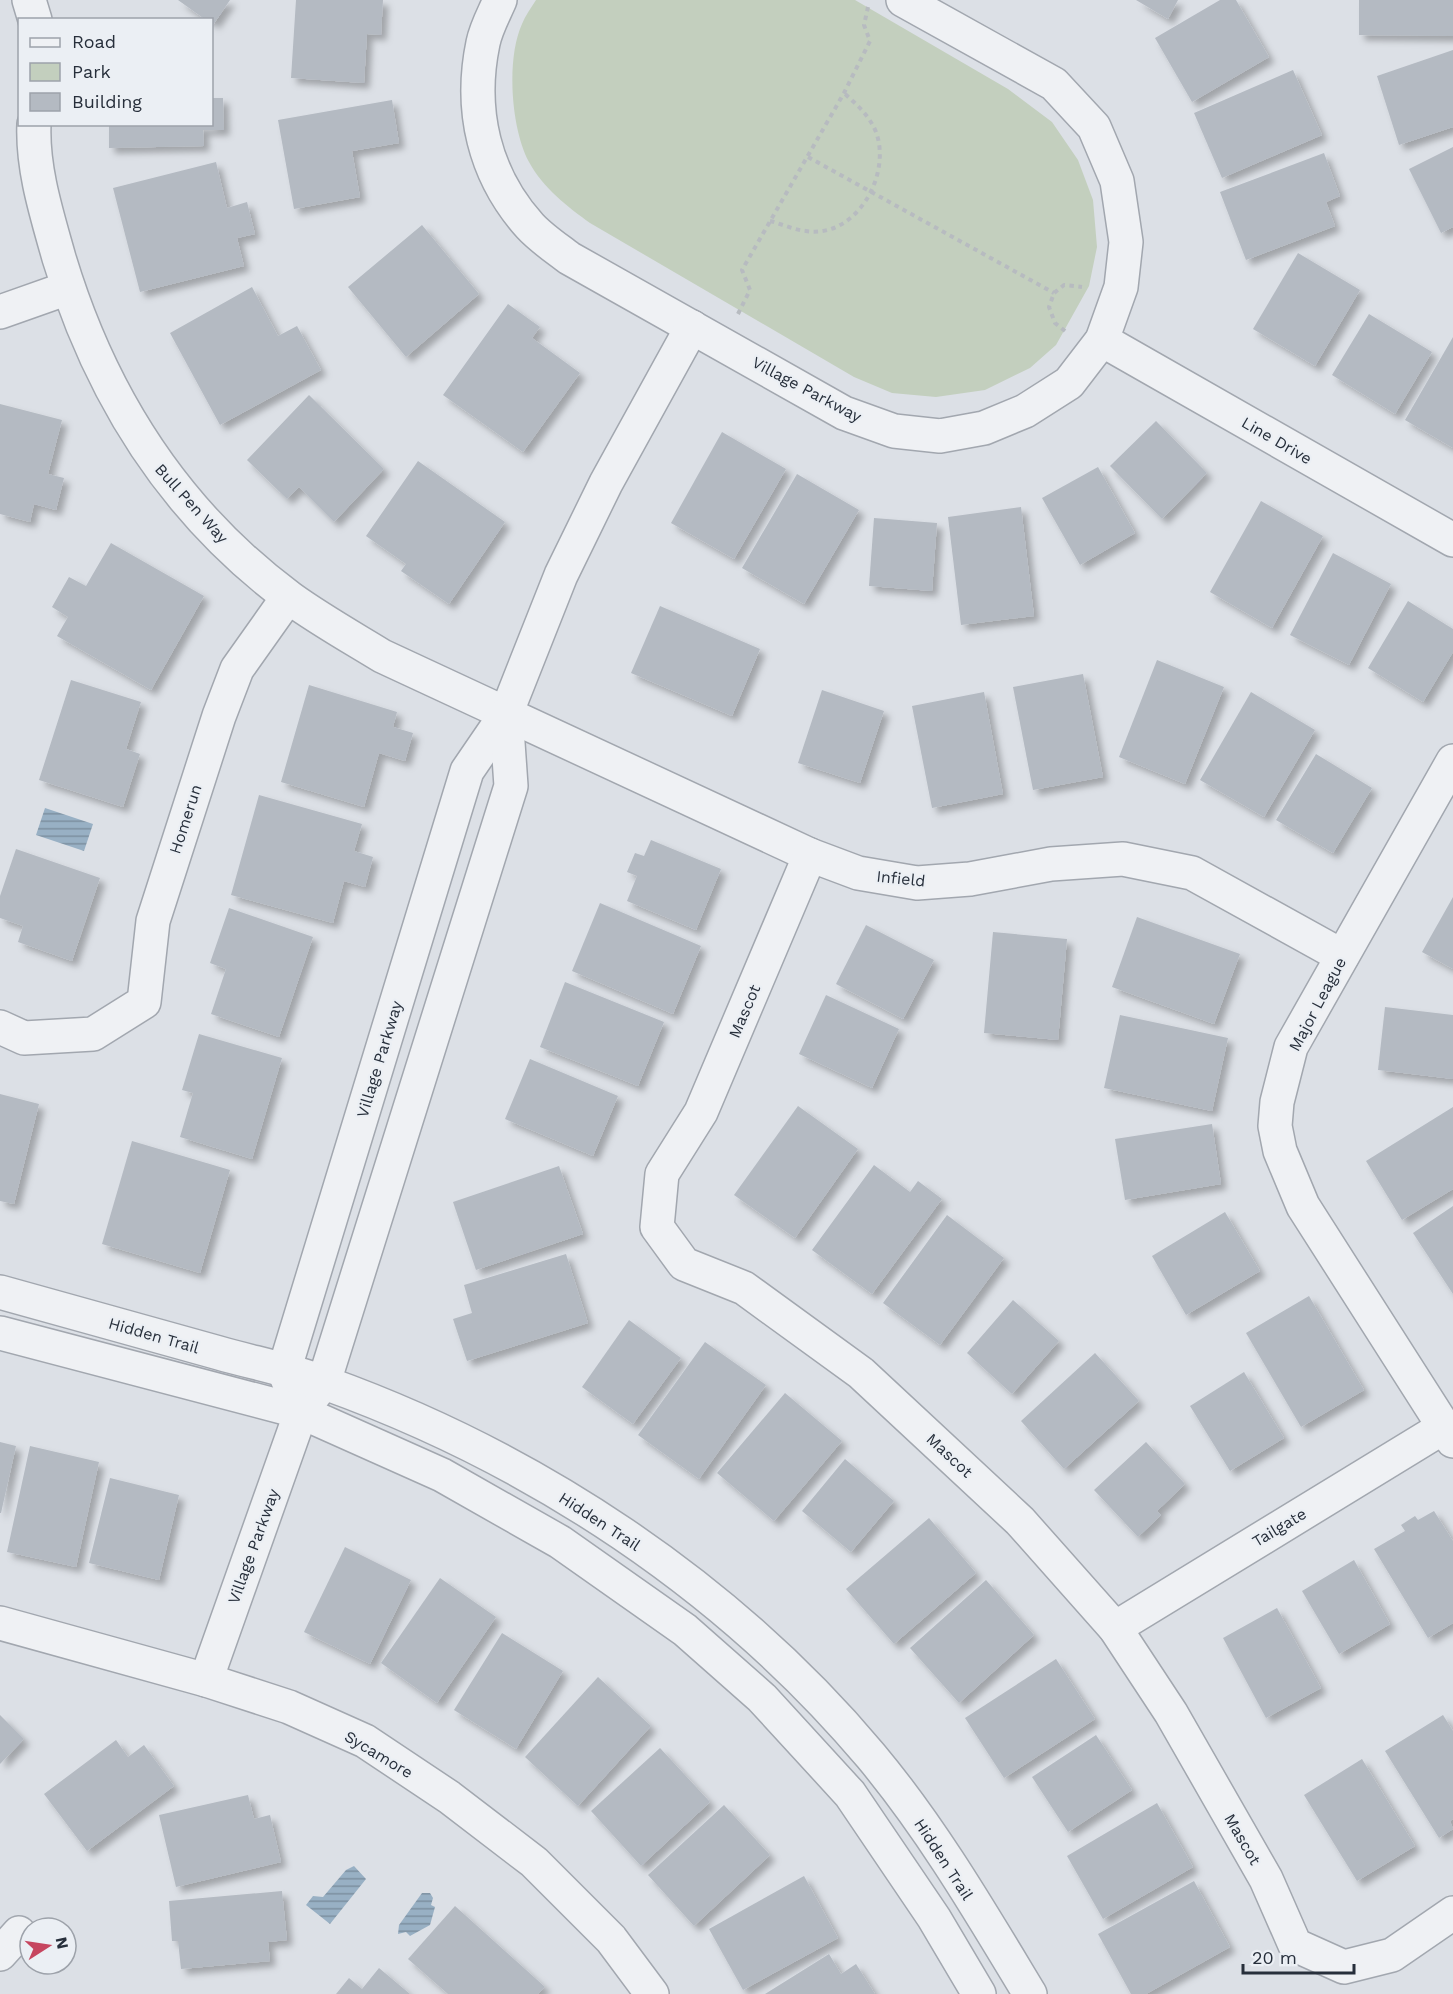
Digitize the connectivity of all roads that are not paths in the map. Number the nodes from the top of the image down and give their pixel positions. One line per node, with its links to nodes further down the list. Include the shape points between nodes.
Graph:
1 (29, 0): 4 (street)
2 (500, 0): 8 (street, Village Parkway, via 483,41 477,101 484,148 500,186 531,227 569,258)
3 (912, 2): 9 (street, Village Parkway, via 1054,84 1094,127 1117,181 1126,242 1122,287)
4 (34, 18)
5 (34, 126): 6 (street, Bull Pen Way, via 33,145 47,216)
6 (68, 288): 7 (street); 11 (street, Bull Pen Way, via 108,384 157,466 221,538)
7 (0, 312)
8 (692, 327): 9 (street, Village Parkway, via 844,413 894,431 940,436 984,428 1025,411 1069,383); 12 (street, Village Parkway, via 606,483 561,575)
9 (1102, 340): 10 (street, Line Drive)
10 (1453, 540)
11 (288, 597): 12 (street, Bull Pen Way, via 382,656); 16 (street, Homerun, via 237,669 219,716 153,921 144,1002 93,1034 24,1038)
12 (506, 714): 14 (street, Infield); 19 (street, Village Parkway, via 467,771); 20 (street, Village Parkway, via 511,786)
13 (1453, 761): 15 (street, Major League)
14 (810, 855): 15 (street, Infield, via 858,873 917,883 970,879 1051,864 1123,859 1192,873); 24 (street, Mascot, via 701,1112 662,1174 657,1227 684,1264 744,1288 861,1373 1020,1521)
15 (1342, 956): 22 (street, Major League, via 1291,1047 1277,1102 1275,1126 1280,1151 1303,1206)
16 (0, 1027)
17 (0, 1292): 19 (street, Hidden Trail)
18 (0, 1333): 21 (street)
19 (284, 1371): 20 (street, Hidden Trail); 21 (street)
20 (324, 1382): 21 (street, Village Parkway); 29 (street, Hidden Trail, via 457,1438 539,1482 690,1580 752,1632 813,1690 872,1758 915,1815)
21 (301, 1412): 25 (street, Village Parkway); 28 (street, via 442,1475 531,1525 685,1630 762,1698 850,1794 934,1918)
22 (1448, 1434): 24 (street, Tailgate)
23 (0, 1623): 25 (street, Sycamore)
24 (1115, 1628): 26 (street, Mascot, via 1171,1713 1254,1858 1296,1945 1344,1967 1392,1955)
25 (206, 1680): 27 (street, Sycamore, via 289,1707 365,1741 449,1797 534,1862 611,1939)
26 (1453, 1913)
27 (652, 1994)
28 (979, 1994)
29 (1030, 1994)

